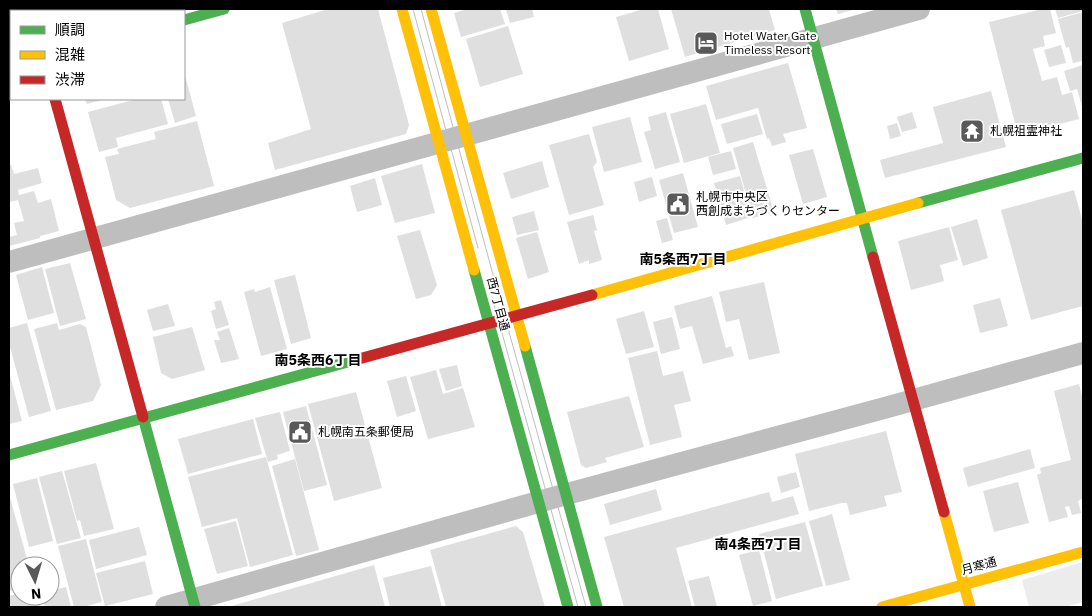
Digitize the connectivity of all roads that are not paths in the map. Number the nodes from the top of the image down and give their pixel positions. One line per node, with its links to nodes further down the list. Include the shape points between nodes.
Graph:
1 (224, 9): 6 (street)
2 (402, 9): 10 (street, 西7丁目通)
3 (431, 9): 9 (street, 西7丁目通)
4 (805, 9): 7 (street)
5 (919, 9): 7 (street)
6 (185, 20)
7 (813, 38): 9 (street); 12 (street)
8 (55, 100): 13 (street)
9 (465, 135): 10 (street); 15 (street, 西7丁目通)
10 (439, 142): 13 (street); 16 (street, 西7丁目通)
11 (1083, 158): 12 (street)
12 (863, 218): 15 (street); 18 (street)
13 (92, 238): 14 (street); 19 (street)
14 (9, 262)
15 (516, 316): 16 (street); 21 (street, 西7丁目通)
16 (489, 324): 19 (street); 22 (street, 西7丁目通)
17 (1083, 352): 18 (street)
18 (913, 400): 21 (street); 24 (street)
19 (142, 418): 20 (street); 25 (street)
20 (9, 455)
21 (564, 495): 22 (street); 28 (street, 西7丁目通)
22 (539, 502): 25 (street); 27 (street, 西7丁目通)
23 (1083, 552): 24 (street, 月寒通)
24 (964, 584): 29 (street, 月寒通); 30 (street)
25 (194, 604): 26 (street)
26 (166, 607)
27 (568, 607)
28 (597, 607)
29 (882, 607)
30 (970, 607)

